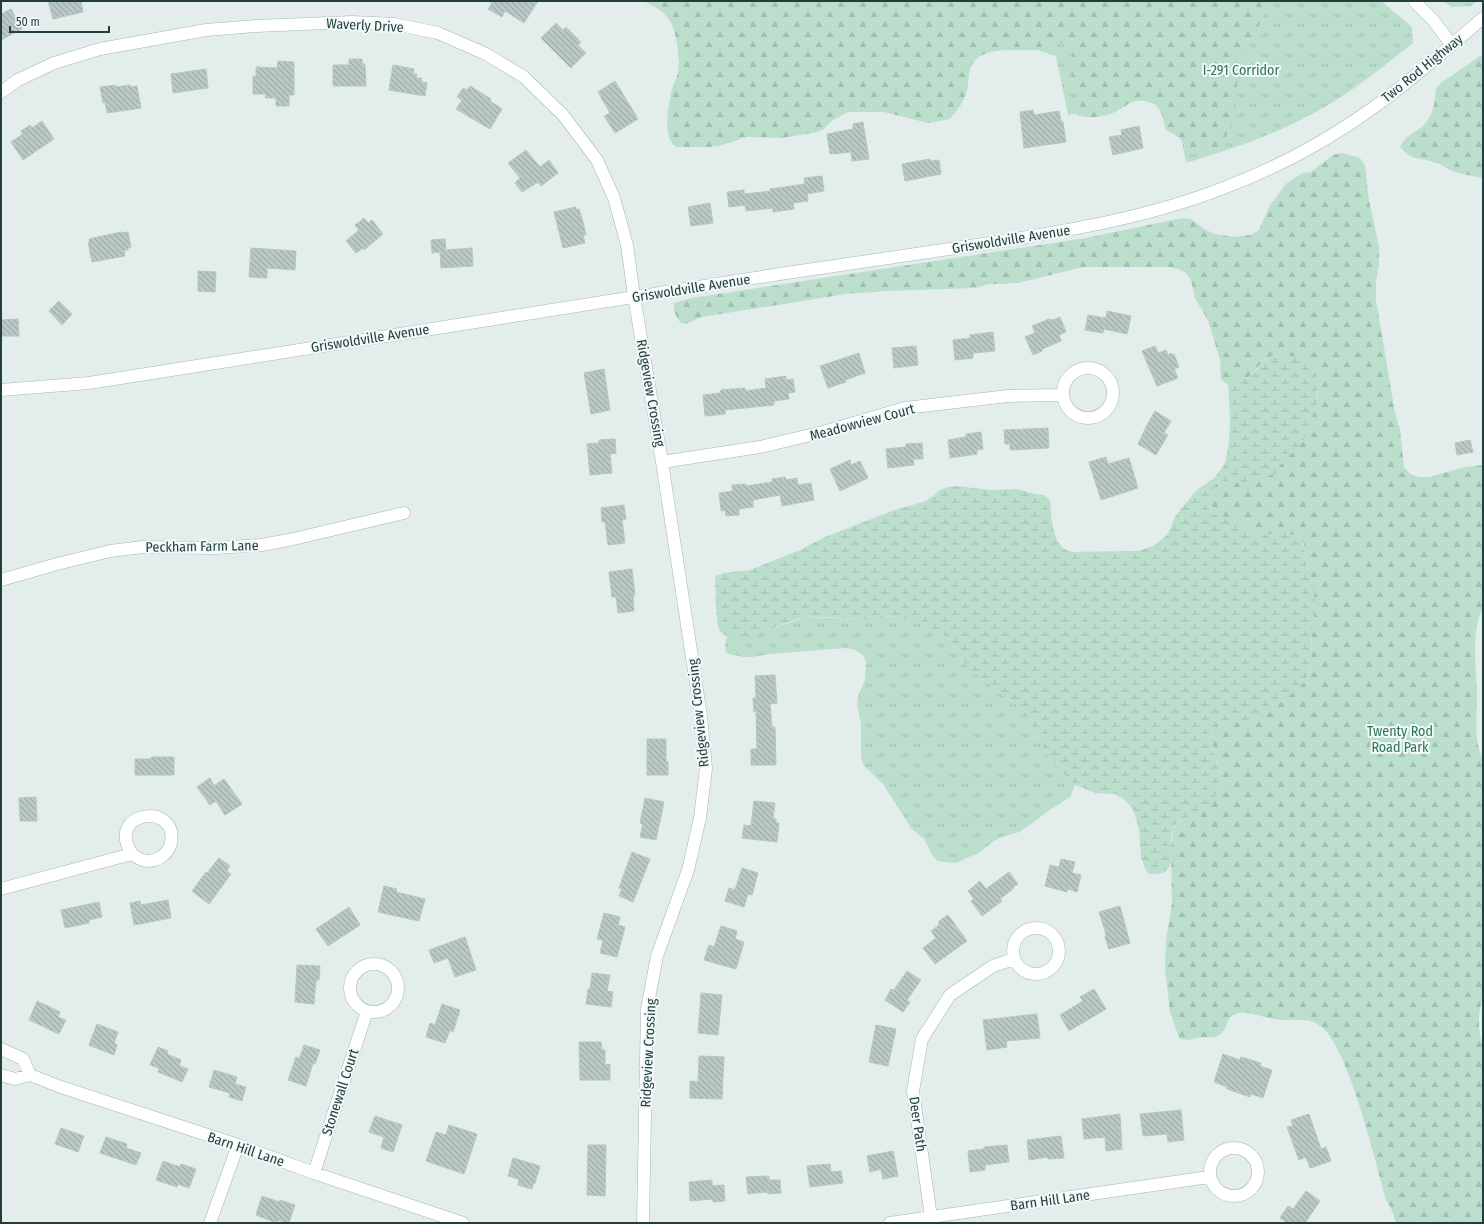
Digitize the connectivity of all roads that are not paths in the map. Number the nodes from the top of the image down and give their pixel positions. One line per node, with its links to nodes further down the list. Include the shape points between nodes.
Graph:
1 (1414, 1): 3 (street)
2 (1483, 18): 3 (street, Two Rod Highway)
3 (1452, 45): 5 (street, Two Rod Highway)
4 (1, 92): 6 (street, Waverly Drive, via 18,80 54,63 100,50 206,30 352,22 394,24 438,33 486,54 524,77 567,121 597,160 614,198 627,245)
5 (1360, 117): 6 (street, Griswoldville Avenue, via 1305,151 1257,174 1178,205 1130,218 1043,235)
6 (634, 296): 7 (street, Griswoldville Avenue, via 89,383); 9 (street, Ridgeview Crossing)
7 (1, 390)
8 (1062, 395): 8 (street, via 1068,410 1083,418 1099,416 1108,408 1113,396 1109,380 1104,374 1097,370 1084,369 1073,373 1067,379); 9 (street, Meadowview Court, via 1008,396 905,408 760,447)
9 (662, 462): 25 (street, Ridgeview Crossing, via 706,768 700,818 688,870 657,956 647,1009)
10 (404, 513): 11 (street, Peckham Farm Lane, via 261,545 216,548 143,547 110,551)
11 (1, 580)
12 (132, 854): 13 (street)
13 (1, 889)
14 (1014, 959): 22 (street, Deer Path, via 993,966 950,995 922,1039 913,1091)
15 (367, 1011): 15 (street, via 377,1012 386,1009 393,1004 398,995 396,977 390,969 382,965 363,966 351,981 353,999 359,1007); 20 (street, Stonewall Court)
16 (1, 1049): 18 (street, via 23,1059)
17 (1, 1075): 18 (street, Barn Hill Lane, via 15,1079)
18 (30, 1075): 19 (street, Barn Hill Lane)
19 (238, 1145): 20 (street, Barn Hill Lane); 23 (street)
20 (314, 1173): 24 (street, Barn Hill Lane)
21 (1209, 1177): 21 (street, via 1213,1186 1220,1192 1238,1196 1254,1186 1258,1167 1247,1151 1229,1148 1220,1151 1213,1158 1209,1167); 22 (street, Barn Hill Lane)
22 (931, 1217): 26 (street, Barn Hill Lane)
23 (210, 1223)
24 (463, 1223)
25 (643, 1223)
26 (890, 1223)

